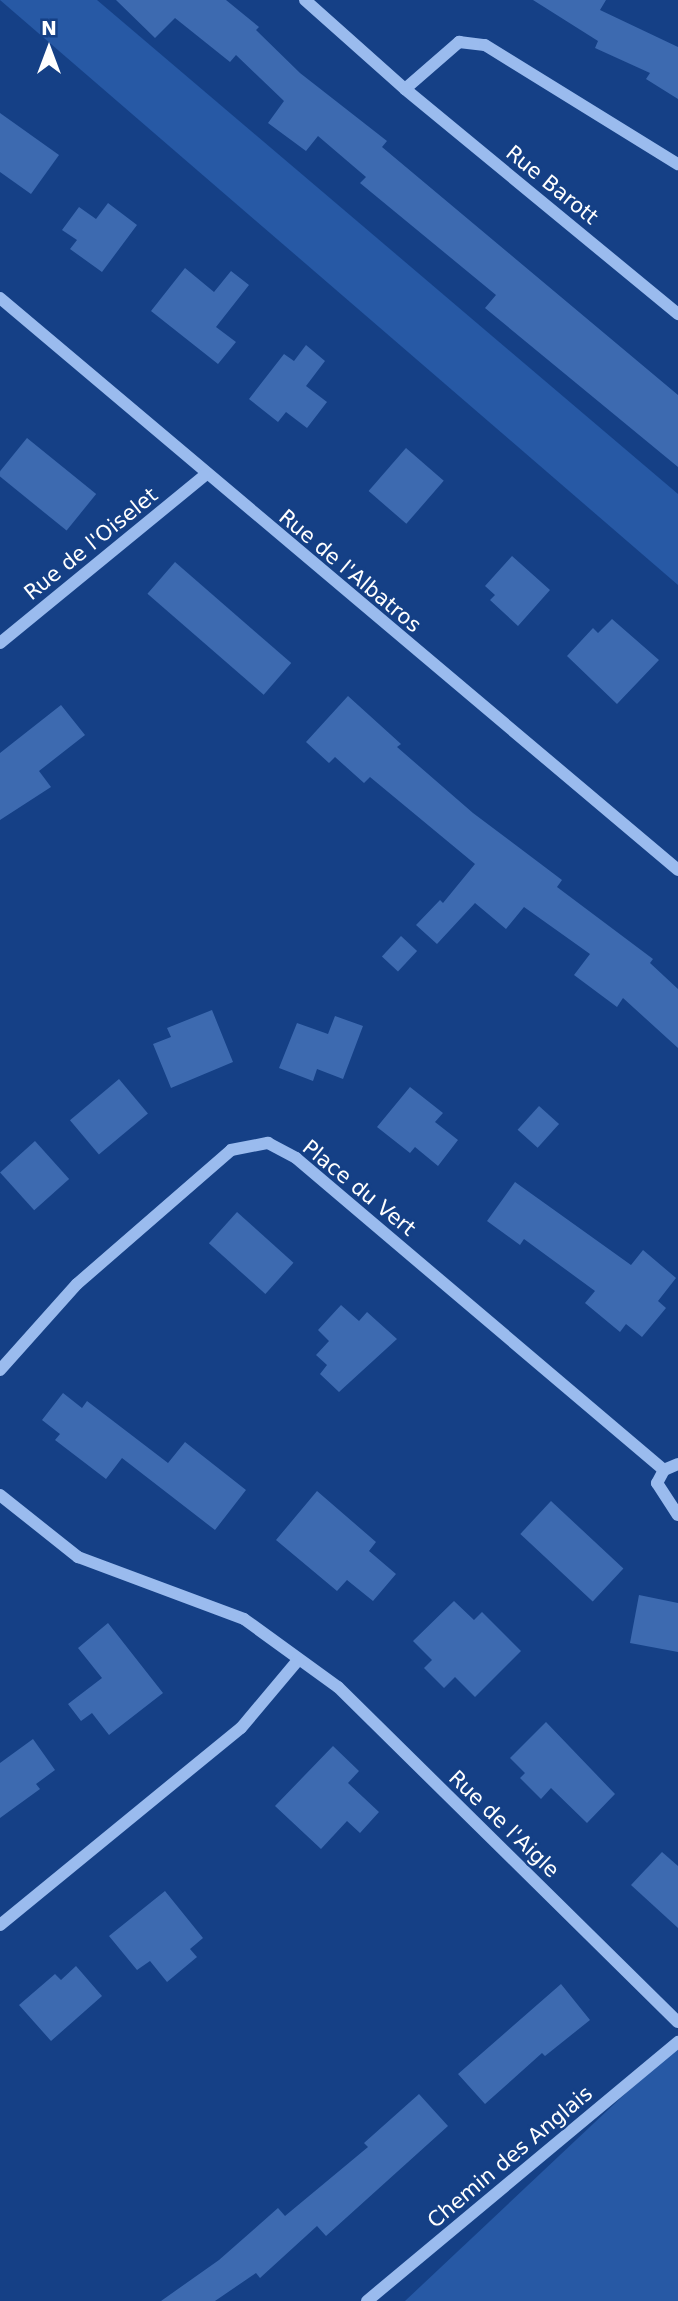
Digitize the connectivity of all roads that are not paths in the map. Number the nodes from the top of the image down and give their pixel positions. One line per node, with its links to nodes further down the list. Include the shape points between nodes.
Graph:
1 (305, 0): 2 (street, Rue Barott)
2 (405, 89): 3 (street, via 459,42 485,45); 5 (street, Rue Barott)
3 (678, 164)
4 (0, 298): 6 (street, Rue de l'Albatros)
5 (677, 311)
6 (205, 475): 7 (street, Rue de l'Oiselet); 8 (street, Rue de l'Albatros)
7 (0, 643)
8 (678, 870)
9 (0, 1370): 11 (street, Place du Vert, via 77,1284 231,1150 268,1143 296,1158)
10 (678, 1464): 11 (street)
11 (664, 1471): 13 (street, via 657,1483)
12 (0, 1495): 14 (street, Rue de l'Aigle, via 78,1557 244,1619)
13 (678, 1515)
14 (298, 1660): 15 (street, via 241,1728); 16 (street, Rue de l'Aigle, via 338,1687)
15 (0, 1925)
16 (678, 2022)
17 (678, 2042): 18 (street, Chemin des Anglais)
18 (367, 2301)

